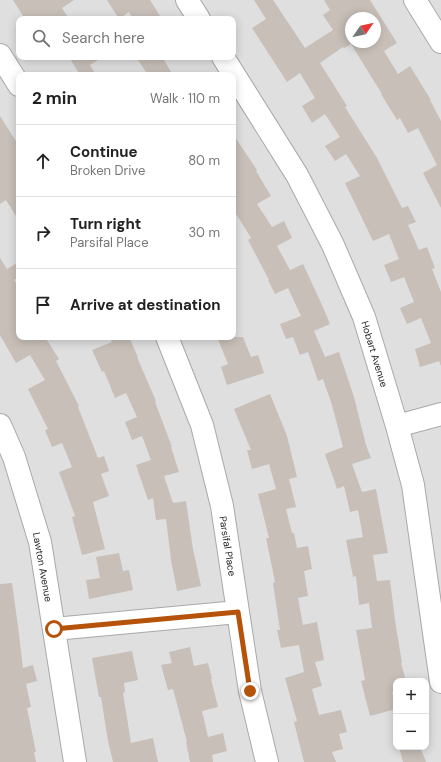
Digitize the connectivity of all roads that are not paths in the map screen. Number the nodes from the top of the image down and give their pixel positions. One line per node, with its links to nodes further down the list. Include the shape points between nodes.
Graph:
1 (187, 0): 3 (street)
2 (415, 0): 4 (street)
3 (197, 16)
4 (441, 42)
5 (0, 55): 9 (street)
6 (225, 60): 7 (street, Hobart Avenue)
7 (232, 72)
8 (236, 78): 13 (street, Hobart Avenue, via 297,175 333,245 364,317)
9 (16, 80)
10 (168, 340): 14 (street, Parsifal Place, via 202,425 222,506)
11 (441, 414): 13 (street)
12 (0, 425): 15 (street, Lawton Avenue, via 14,456 40,542)
13 (397, 426): 16 (street, Hobart Avenue, via 413,485)
14 (238, 612): 15 (street); 18 (street, Parsifal Place, via 250,691)
15 (54, 629): 17 (street, Lawton Avenue)
16 (441, 682)
17 (75, 762)
18 (266, 762)

